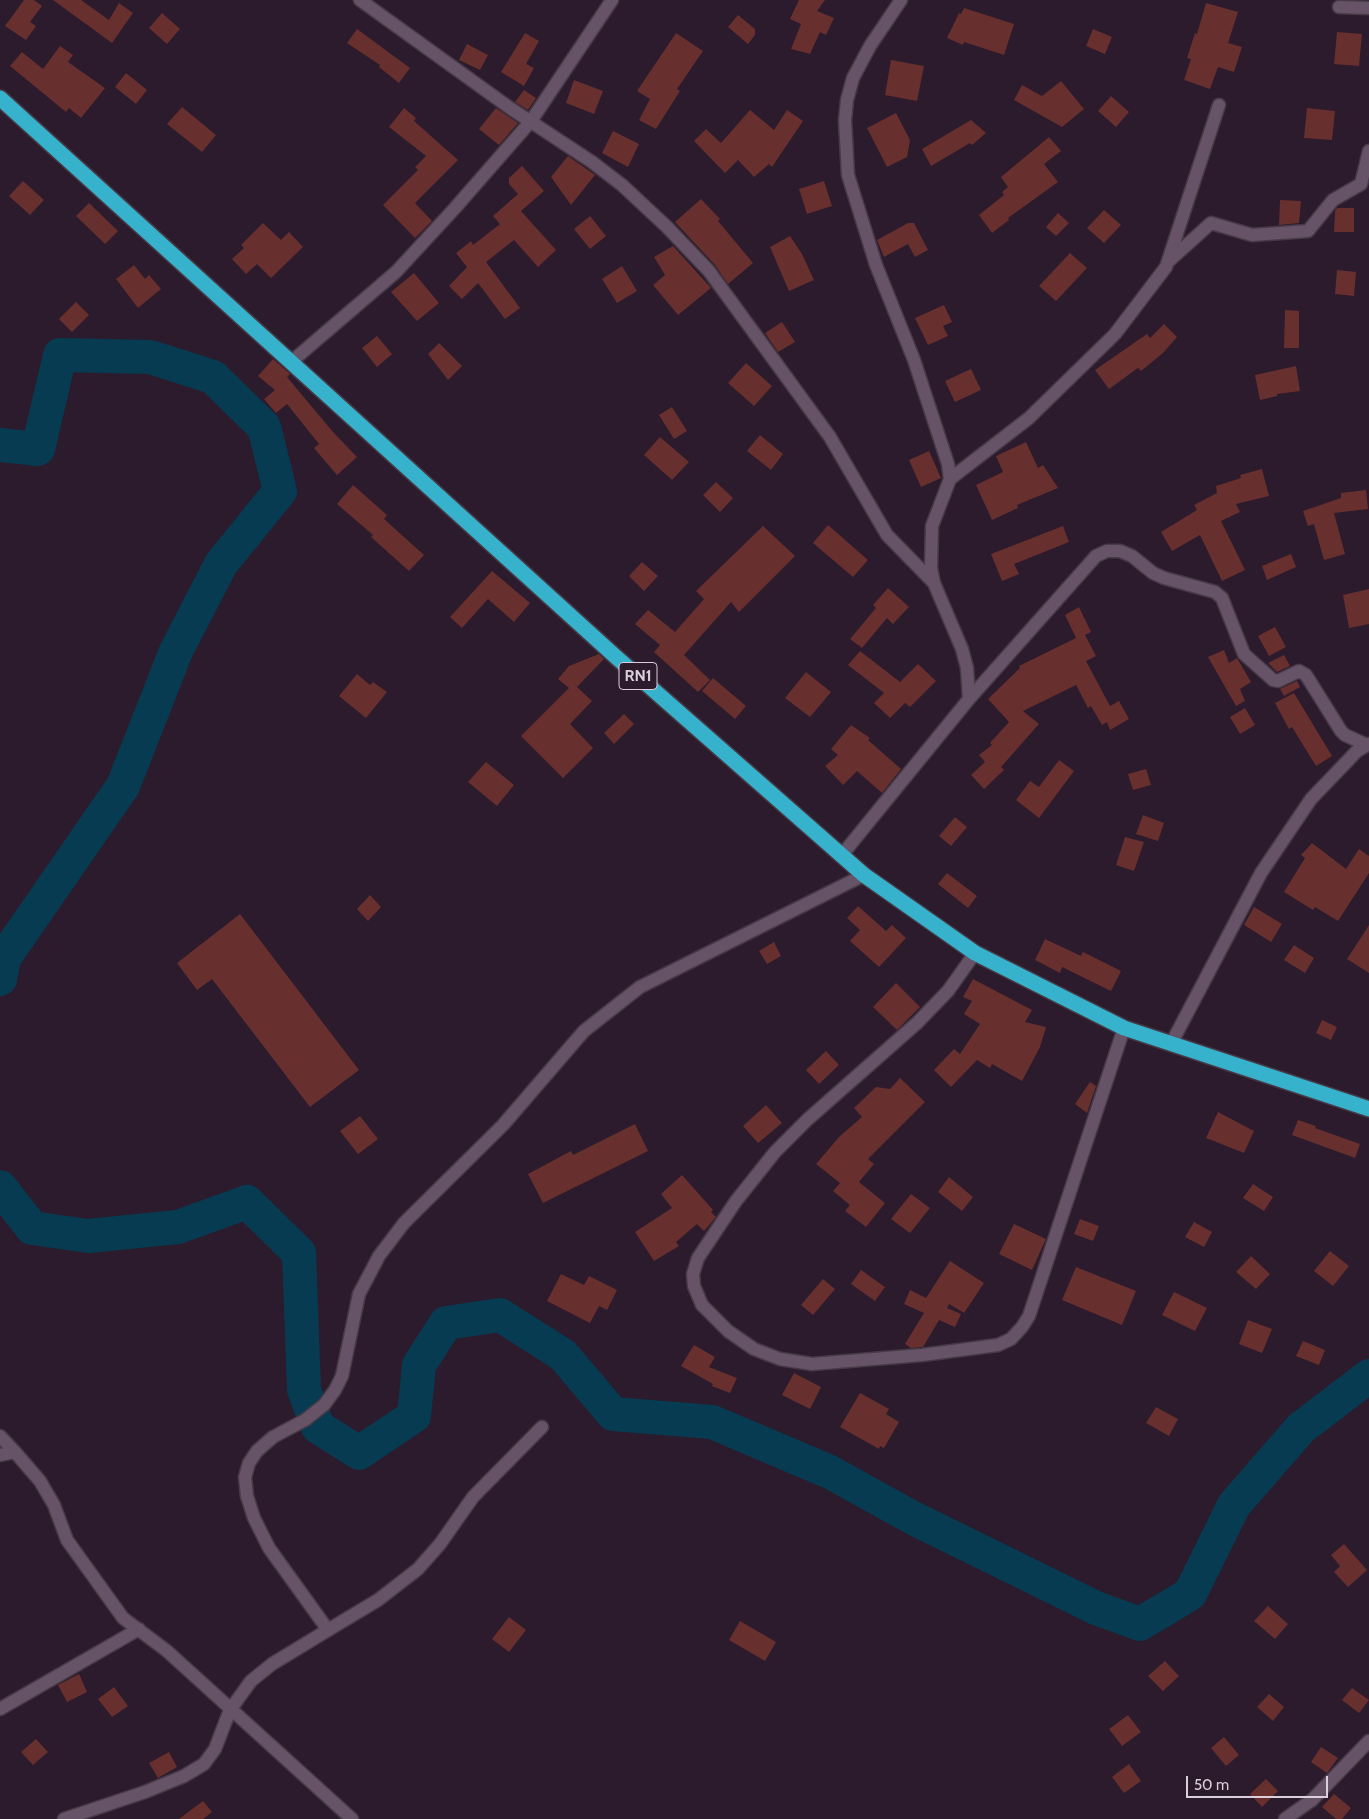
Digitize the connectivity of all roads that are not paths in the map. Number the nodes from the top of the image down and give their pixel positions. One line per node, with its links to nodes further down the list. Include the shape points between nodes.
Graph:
1 (360, 0): 8 (street)
2 (612, 0): 8 (street)
3 (901, 0): 13 (street, via 853,78 845,120 848,174 876,265 914,360)
4 (1339, 7): 5 (street)
5 (1369, 8)
6 (0, 98): 12 (highway, RN1)
7 (1219, 105): 11 (street)
8 (531, 121): 12 (street, via 396,272); 14 (street, via 622,185 708,272 830,437 887,535)
9 (1369, 151): 10 (street)
10 (1365, 186): 11 (street, via 1332,200 1313,228 1304,233 1252,235 1211,224)
11 (1170, 260): 13 (street, via 1115,334 1029,418)
12 (291, 362): 17 (highway, RN1)
13 (950, 479): 14 (street, via 932,526)
14 (934, 583): 15 (street, via 962,649 970,682)
15 (969, 698): 16 (street, via 1096,556 1107,551 1120,551 1132,556 1152,573 1215,592 1222,598 1244,654 1273,680 1278,681 1300,671 1306,674 1341,731); 17 (street)
16 (1368, 744): 21 (street, via 1311,798 1261,873)
17 (841, 856): 18 (highway, RN1)
18 (864, 875): 19 (highway, RN1); 28 (street, via 640,987 584,1032 503,1125 404,1223 379,1256 359,1294 342,1376 324,1405 257,1451 248,1463 245,1477 254,1518 269,1548)
19 (975, 953): 20 (highway, RN1); 20 (street, via 948,992 917,1023 775,1152 736,1200 698,1258 693,1274 694,1286 702,1305 728,1331 754,1349 780,1359 812,1364 922,1355 998,1345 1011,1339 1029,1316)
20 (1124, 1028): 21 (highway, RN1)
21 (1171, 1044): 22 (highway, RN1)
22 (1369, 1109)
23 (542, 1427): 28 (street, via 473,1497 418,1569 378,1600)
24 (0, 1436): 25 (street)
25 (15, 1452): 26 (street); 27 (street, via 47,1491 67,1540 123,1618)
26 (0, 1455)
27 (139, 1629): 29 (street); 30 (street)
28 (328, 1630): 30 (street, via 272,1664 251,1682)
29 (0, 1709)
30 (230, 1710): 32 (street, via 215,1749 204,1764 145,1792); 33 (street)
31 (1369, 1741): 34 (street, via 1312,1800)
32 (64, 1819)
33 (352, 1819)
34 (1285, 1819)

